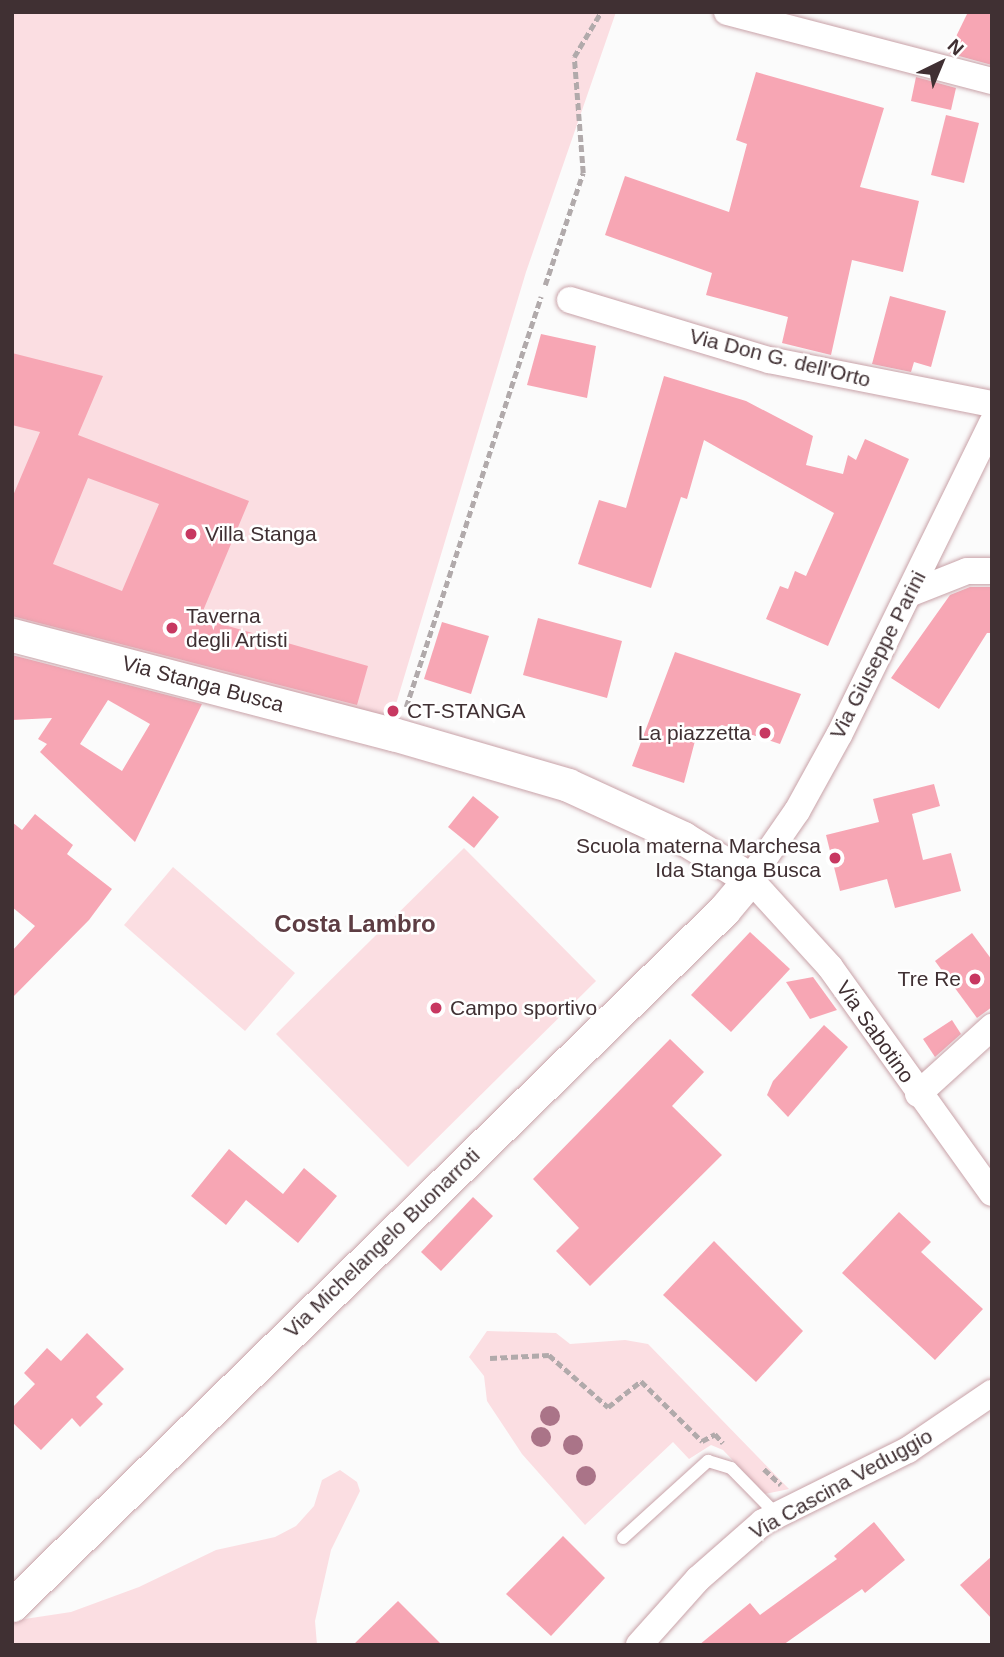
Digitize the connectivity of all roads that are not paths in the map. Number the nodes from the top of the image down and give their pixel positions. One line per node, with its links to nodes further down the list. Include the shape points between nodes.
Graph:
1 (727, 12): 2 (street)
2 (992, 81)
3 (570, 300): 4 (street, Via Don G. dell'Orto, via 769,360)
4 (992, 404)
5 (992, 424): 7 (street, Via Giuseppe Parini)
6 (992, 571): 7 (street, via 967,571)
7 (909, 594): 9 (street, Via Giuseppe Parini, via 797,811)
8 (12, 635): 9 (street, Via Stanga Busca, via 395,734 568,785 683,838)
9 (750, 878): 11 (street, Via Sabotino, via 830,967); 16 (street, Via Michelangelo Buonarroti, via 724,910)
10 (992, 1027): 11 (street)
11 (918, 1094): 12 (street, Via Sabotino)
12 (992, 1193)
13 (992, 1393): 14 (street, Via Cascina Veduggio, via 908,1450)
14 (787, 1509): 15 (lane, via 731,1468 708,1461); 17 (street, Via Cascina Veduggio, via 698,1579)
15 (623, 1538)
16 (12, 1605)
17 (639, 1645)

